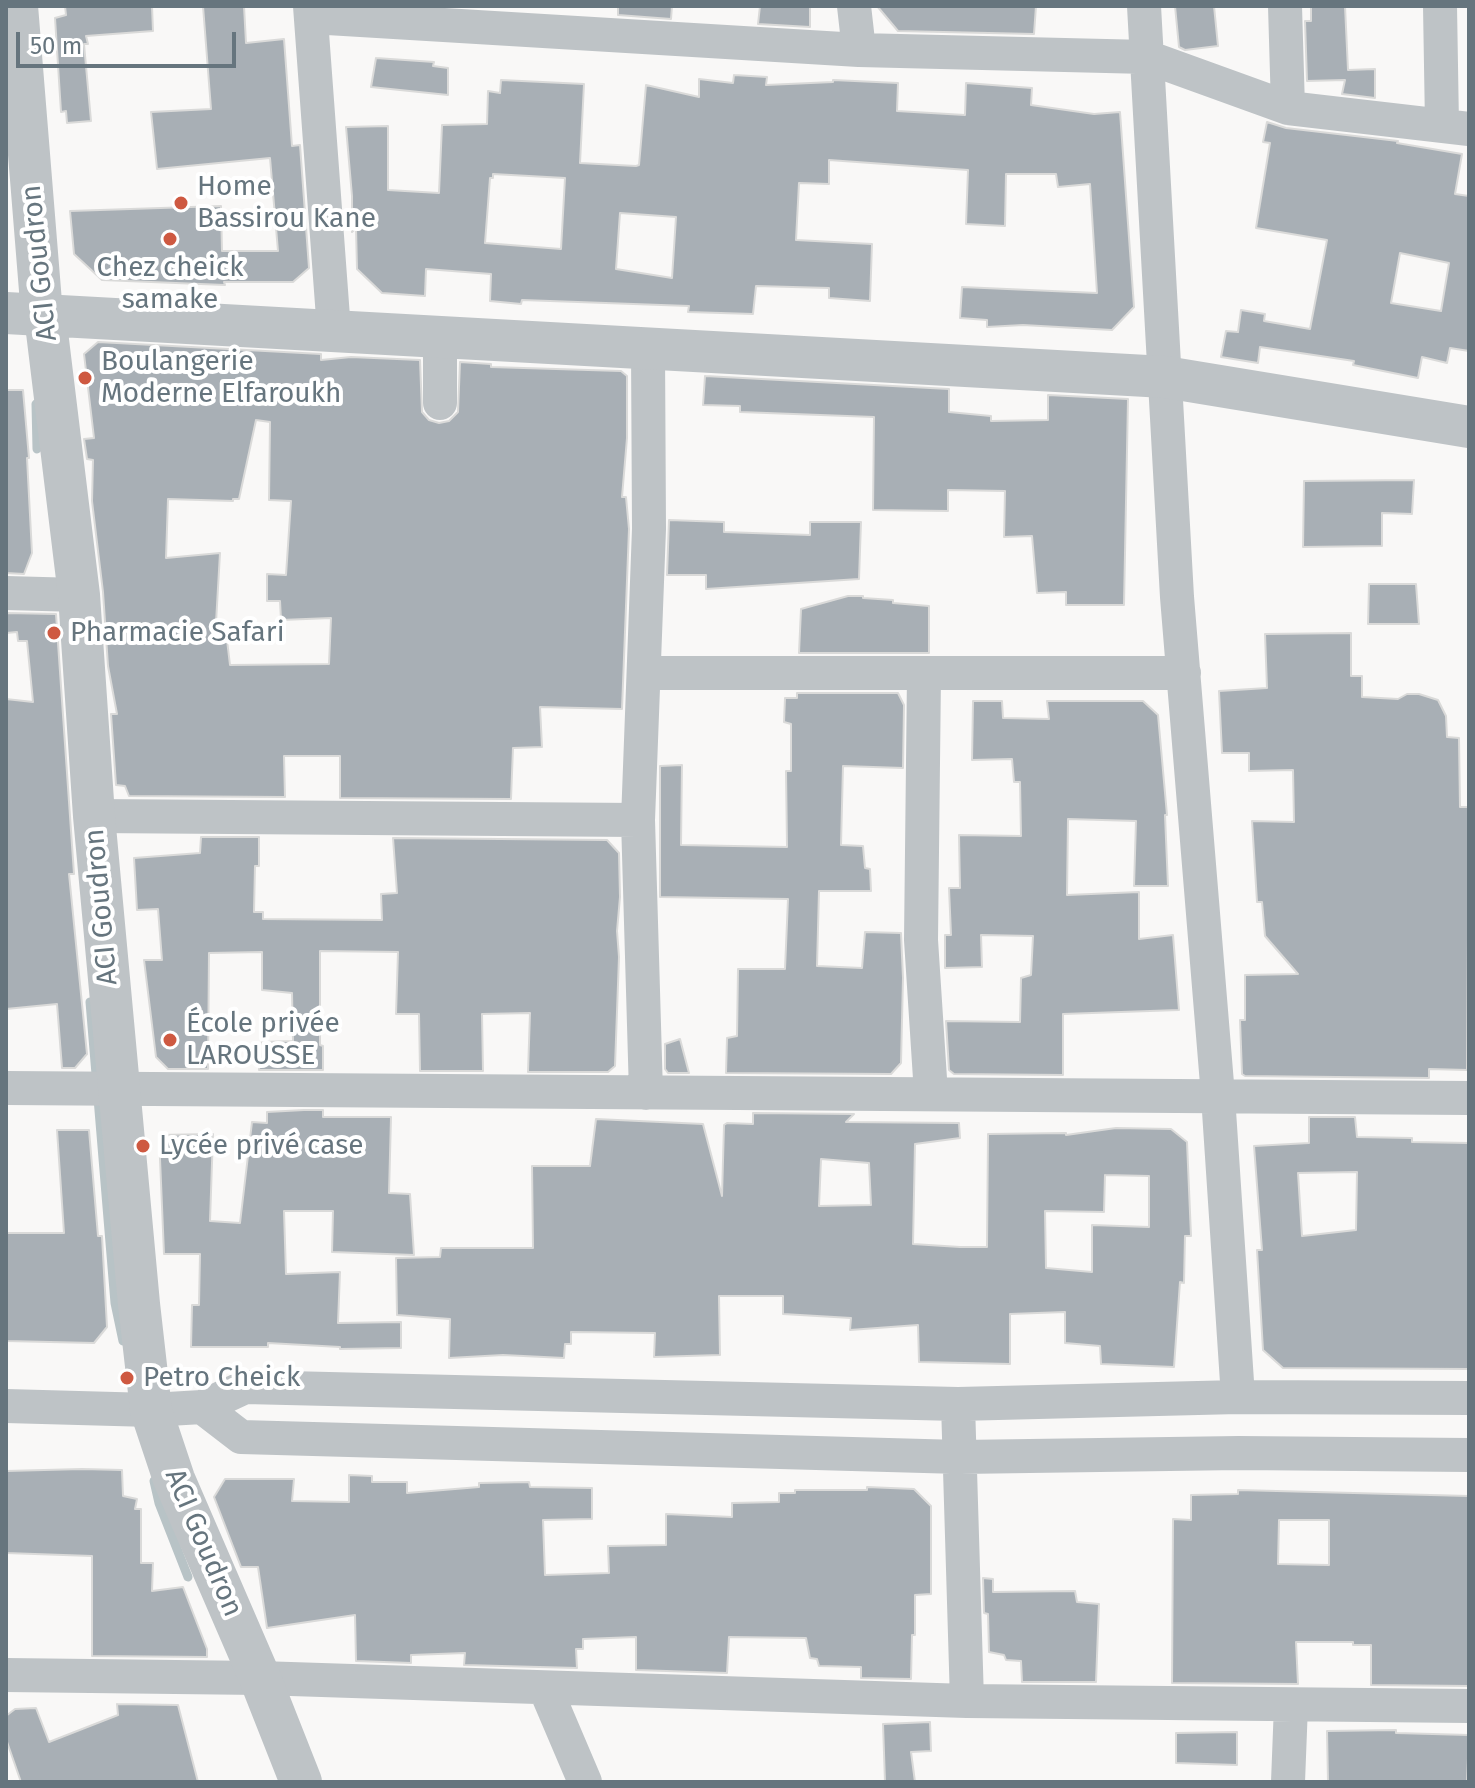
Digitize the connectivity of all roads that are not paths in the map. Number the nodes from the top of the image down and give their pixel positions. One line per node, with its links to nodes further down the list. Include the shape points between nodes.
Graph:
1 (17, 6): 11 (street, ACI Goudron)
2 (854, 6): 7 (street)
3 (1144, 6): 8 (street)
4 (1285, 6): 9 (street)
5 (1440, 6): 10 (street)
6 (310, 12): 7 (street); 12 (street)
7 (859, 50): 8 (street)
8 (1147, 57): 9 (street); 15 (street)
9 (1288, 108): 10 (street)
10 (1456, 127)
11 (24, 314): 12 (street); 19 (street, ACI Goudron, via 47,332)
12 (334, 331): 13 (street)
13 (440, 338): 14 (street); 16 (street)
14 (648, 349): 15 (street); 20 (street)
15 (1165, 377): 17 (street); 21 (street)
16 (440, 403)
17 (1469, 427)
18 (6, 593): 19 (street)
19 (79, 595): 23 (street, ACI Goudron)
20 (644, 673): 22 (street); 24 (street)
21 (1184, 673): 22 (street); 29 (street)
22 (924, 674): 28 (street, via 921,940)
23 (94, 816): 24 (street); 26 (street, ACI Goudron)
24 (638, 820): 27 (street)
25 (6, 1088): 26 (street)
26 (120, 1089): 27 (street); 36 (street, ACI Goudron)
27 (646, 1093): 28 (street)
28 (931, 1094): 29 (street)
29 (1218, 1096): 30 (street); 31 (street)
30 (1469, 1098)
31 (1238, 1397): 32 (street); 33 (street)
32 (1469, 1398)
33 (958, 1404): 35 (street, via 245,1387); 38 (street)
34 (6, 1406): 36 (street)
35 (202, 1407): 36 (street); 38 (street, via 241,1437)
36 (151, 1410): 40 (street, ACI Goudron, via 174,1479)
37 (1469, 1455): 38 (street)
38 (960, 1457): 42 (street)
39 (6, 1675): 40 (street)
40 (260, 1678): 41 (street); 45 (street, ACI Goudron)
41 (545, 1688): 42 (street); 46 (street)
42 (967, 1701): 43 (street)
43 (1291, 1705): 44 (street); 47 (street)
44 (1469, 1706)
45 (301, 1782)
46 (585, 1782)
47 (1288, 1782)

